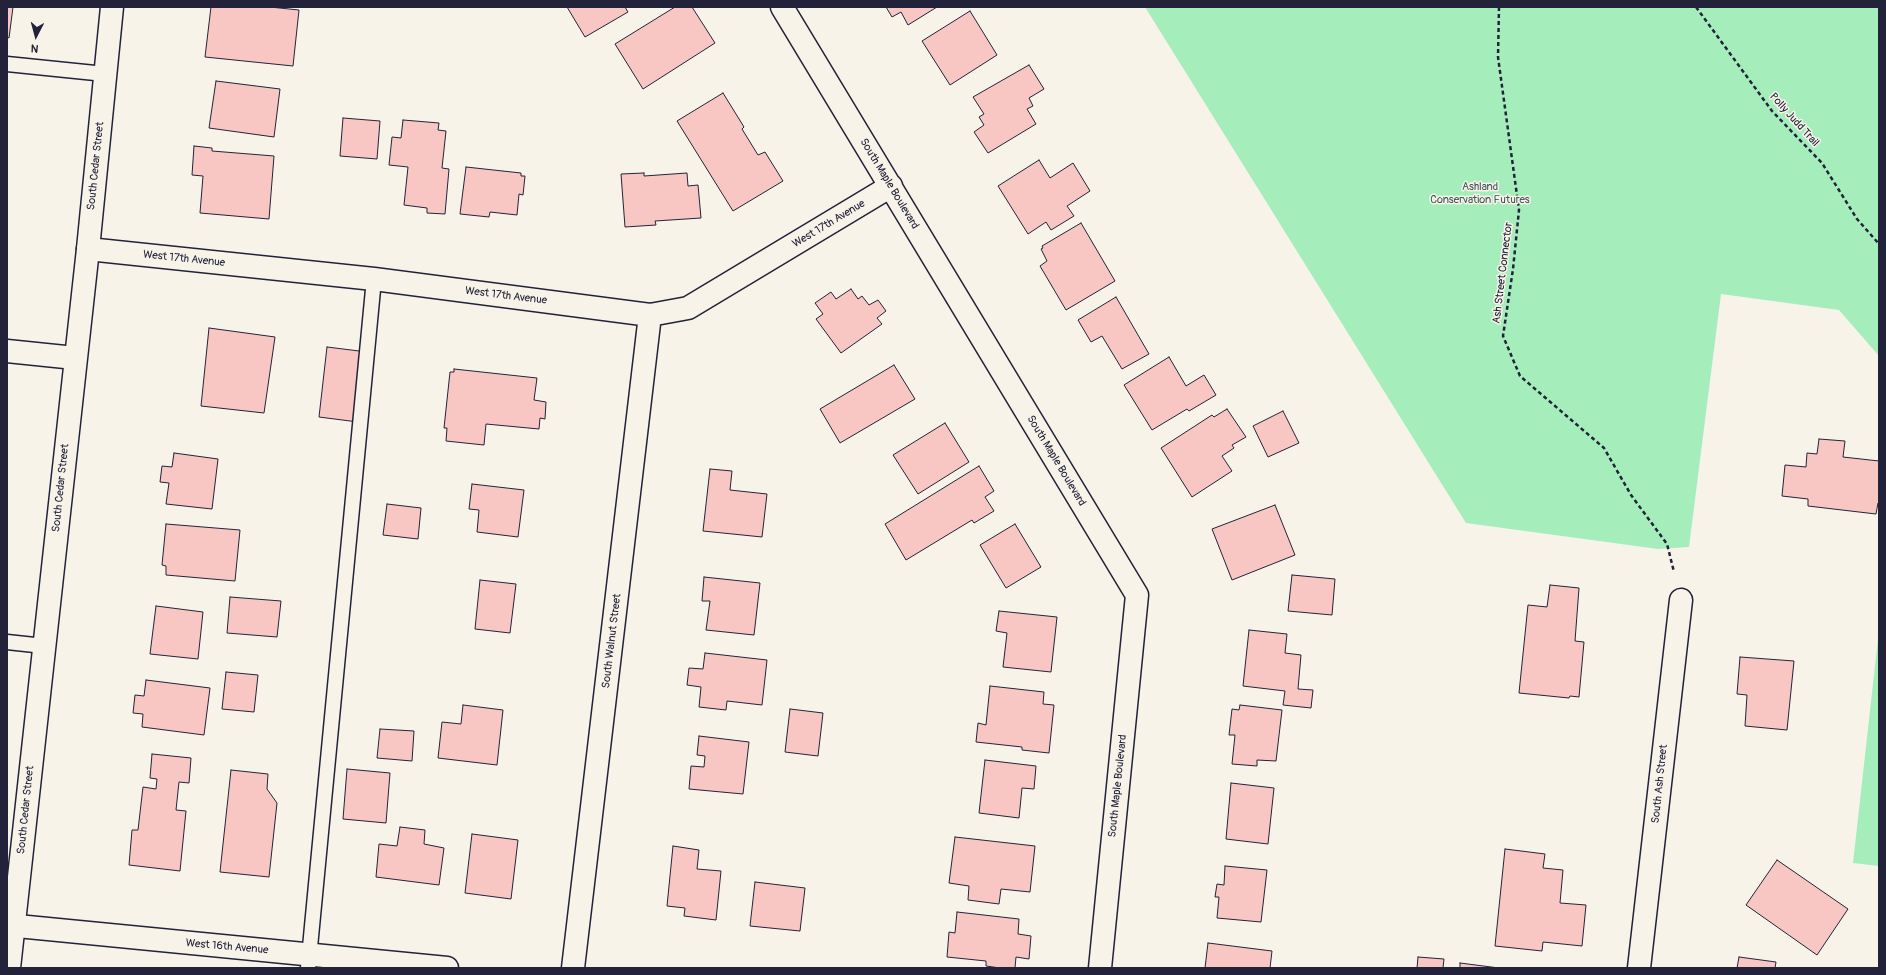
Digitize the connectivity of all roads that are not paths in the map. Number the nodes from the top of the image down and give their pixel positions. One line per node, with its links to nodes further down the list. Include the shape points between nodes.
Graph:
1 (112, 7): 4 (street, South Cedar Street)
2 (782, 7): 5 (street, South Maple Boulevard)
3 (7, 64): 4 (lane)
4 (106, 74): 6 (street, South Cedar Street)
5 (891, 186): 8 (street, West 17th Avenue, via 688,308); 19 (street, South Maple Boulevard, via 1137,595)
6 (88, 249): 7 (street, West 17th Avenue); 10 (street, South Cedar Street)
7 (374, 280): 8 (street, West 17th Avenue); 15 (lane)
8 (650, 315): 18 (street, South Walnut Street)
9 (7, 351): 10 (street)
10 (75, 358): 13 (street, South Cedar Street)
11 (1681, 600): 20 (street, South Ash Street)
12 (7, 642): 13 (lane)
13 (44, 646): 14 (street, South Cedar Street)
14 (10, 926): 15 (street, West 16th Avenue); 16 (street, South Cedar Street)
15 (309, 961): 17 (street, West 16th Avenue)
16 (9, 968)
17 (447, 968)
18 (573, 968)
19 (1100, 968)
20 (1639, 968)

